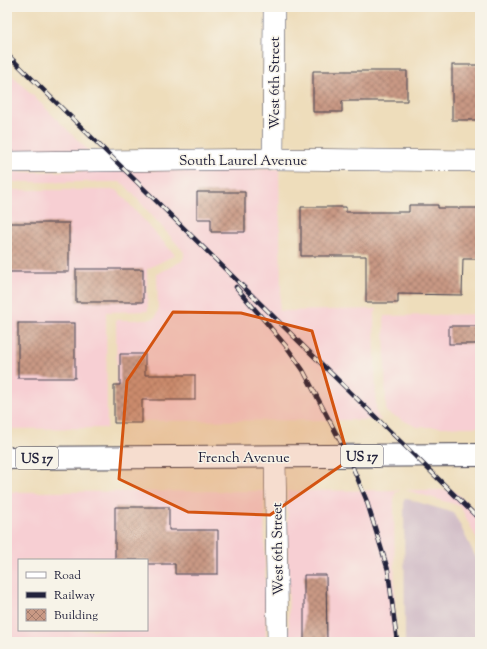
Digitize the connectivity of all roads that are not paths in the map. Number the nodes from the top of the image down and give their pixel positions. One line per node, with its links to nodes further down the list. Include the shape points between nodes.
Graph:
1 (274, 7): 2 (street, West 6th Street)
2 (273, 159): 3 (street, South Laurel Avenue); 4 (street, South Laurel Avenue)
3 (480, 160)
4 (7, 162)
5 (480, 455): 6 (main road, French Avenue / US 17)
6 (275, 457): 7 (main road, French Avenue / US 17); 8 (street, West 6th Street)
7 (7, 458)
8 (278, 642)

